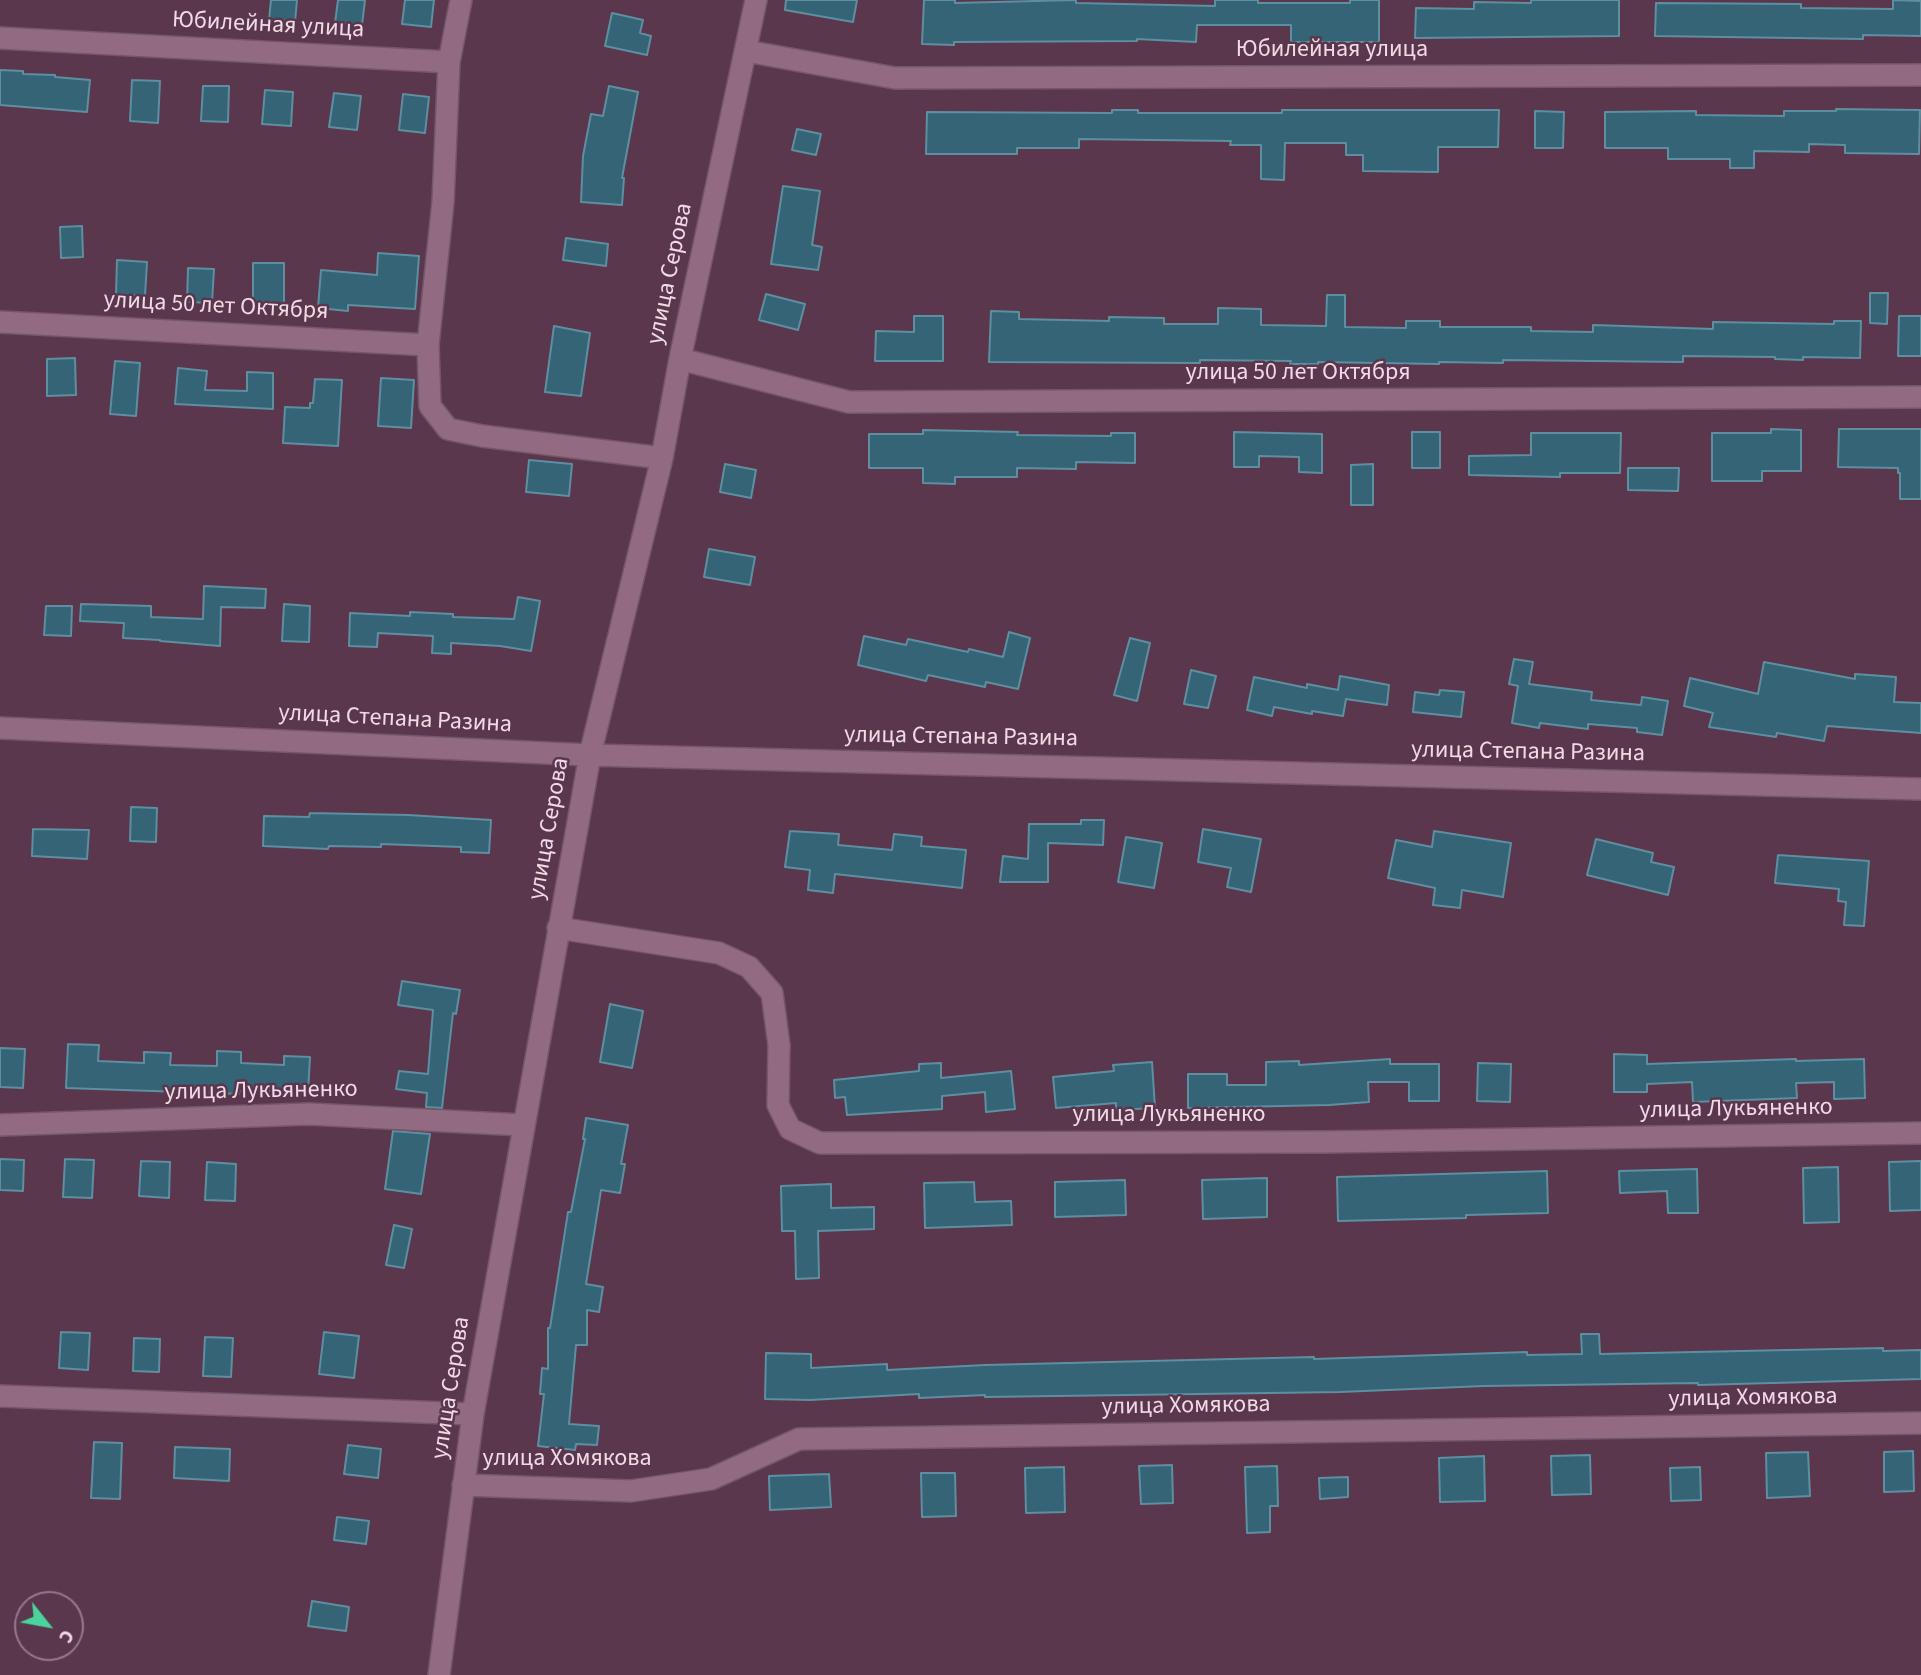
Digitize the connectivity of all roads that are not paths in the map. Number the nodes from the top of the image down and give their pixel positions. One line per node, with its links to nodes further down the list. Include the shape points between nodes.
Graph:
1 (461, 0): 5 (street)
2 (756, 0): 4 (street, улица Серова)
3 (0, 38): 5 (street, Юбилейная улица)
4 (746, 51): 6 (street, Юбилейная улица, via 895,78); 9 (street, улица Серова)
5 (449, 62): 8 (street, via 443,202)
6 (1921, 75)
7 (0, 322): 8 (street, улица 50 лет Октября)
8 (428, 345): 11 (street, via 430,407 448,429)
9 (680, 359): 10 (street, улица 50 лет Октября, via 849,402); 11 (street, улица Серова)
10 (1921, 397)
11 (662, 458): 13 (street, улица Серова)
12 (0, 728): 13 (street, улица Степана Разина)
13 (590, 755): 14 (street, улица Степана Разина); 15 (street, улица Серова)
14 (1921, 789)
15 (558, 928): 17 (street, улица Серова); 18 (street, улица Лукьяненко, via 719,953 749,967 772,993 779,1045 778,1105 790,1129 820,1143 1326,1142)
16 (0, 1125): 17 (street, улица Лукьяненко, via 309,1114)
17 (523, 1125): 20 (street, улица Серова)
18 (1921, 1133)
19 (0, 1396): 20 (street, улица Хомякова)
20 (473, 1414): 22 (street, улица Серова)
21 (1921, 1423): 22 (street, улица Хомякова, via 799,1439 711,1479 631,1491)
22 (463, 1485): 23 (street, улица Серова)
23 (439, 1675)

